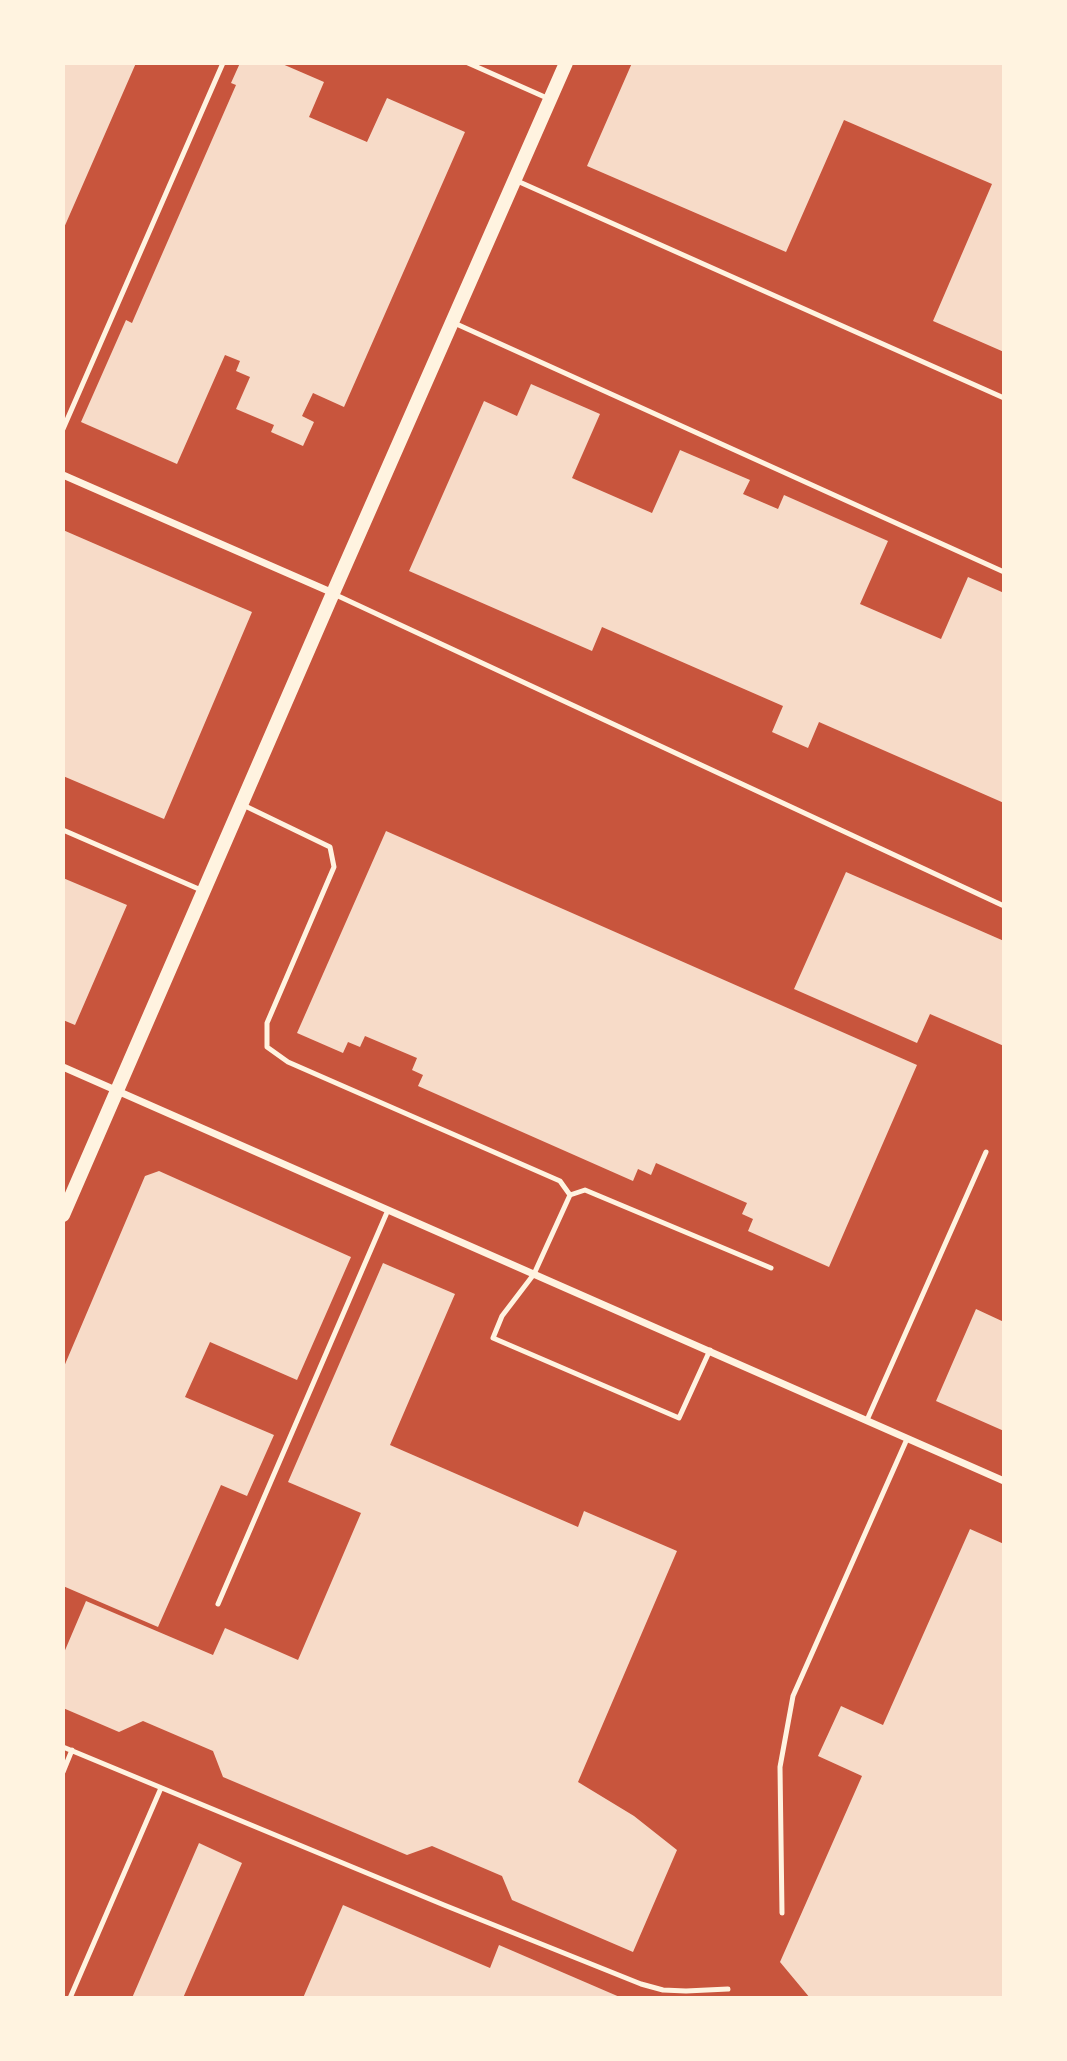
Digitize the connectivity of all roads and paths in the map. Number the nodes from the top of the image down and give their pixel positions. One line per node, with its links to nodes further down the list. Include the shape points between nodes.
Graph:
1 (223, 63): 8 (lane)
2 (468, 63): 4 (lane)
3 (566, 63): 4 (main road)
4 (550, 99): 5 (main road)
5 (515, 180): 6 (main road); 7 (lane)
6 (453, 322): 10 (lane); 11 (main road)
7 (1004, 398)
8 (63, 429)
9 (63, 475): 11 (street)
10 (1004, 572)
11 (333, 593): 12 (main road); 15 (lane)
12 (241, 804): 14 (main road); 19 (lane, via 330,847 334,867 267,1023 267,1047 288,1062 560,1181)
13 (63, 830): 14 (lane)
14 (204, 891): 17 (main road)
15 (1004, 906)
16 (63, 1066): 17 (street)
17 (118, 1090): 20 (street); 21 (main road)
18 (986, 1152): 25 (lane)
19 (570, 1195): 22 (lane, via 585,1190); 23 (lane)
20 (388, 1210): 23 (street); 28 (lane)
21 (63, 1215)
22 (771, 1268)
23 (534, 1274): 24 (street); 24 (lane, via 502,1316 493,1339 679,1418)
24 (710, 1350): 25 (street)
25 (867, 1420): 26 (street)
26 (907, 1438): 27 (street); 33 (lane, via 793,1696 780,1767)
27 (1004, 1481)
28 (218, 1605)
29 (63, 1747): 30 (lane)
30 (72, 1751): 31 (lane); 32 (lane)
31 (63, 1772)
32 (161, 1788): 34 (lane, via 641,1984 663,1990); 35 (lane)
33 (782, 1913)
34 (728, 1989)
35 (70, 1998)

